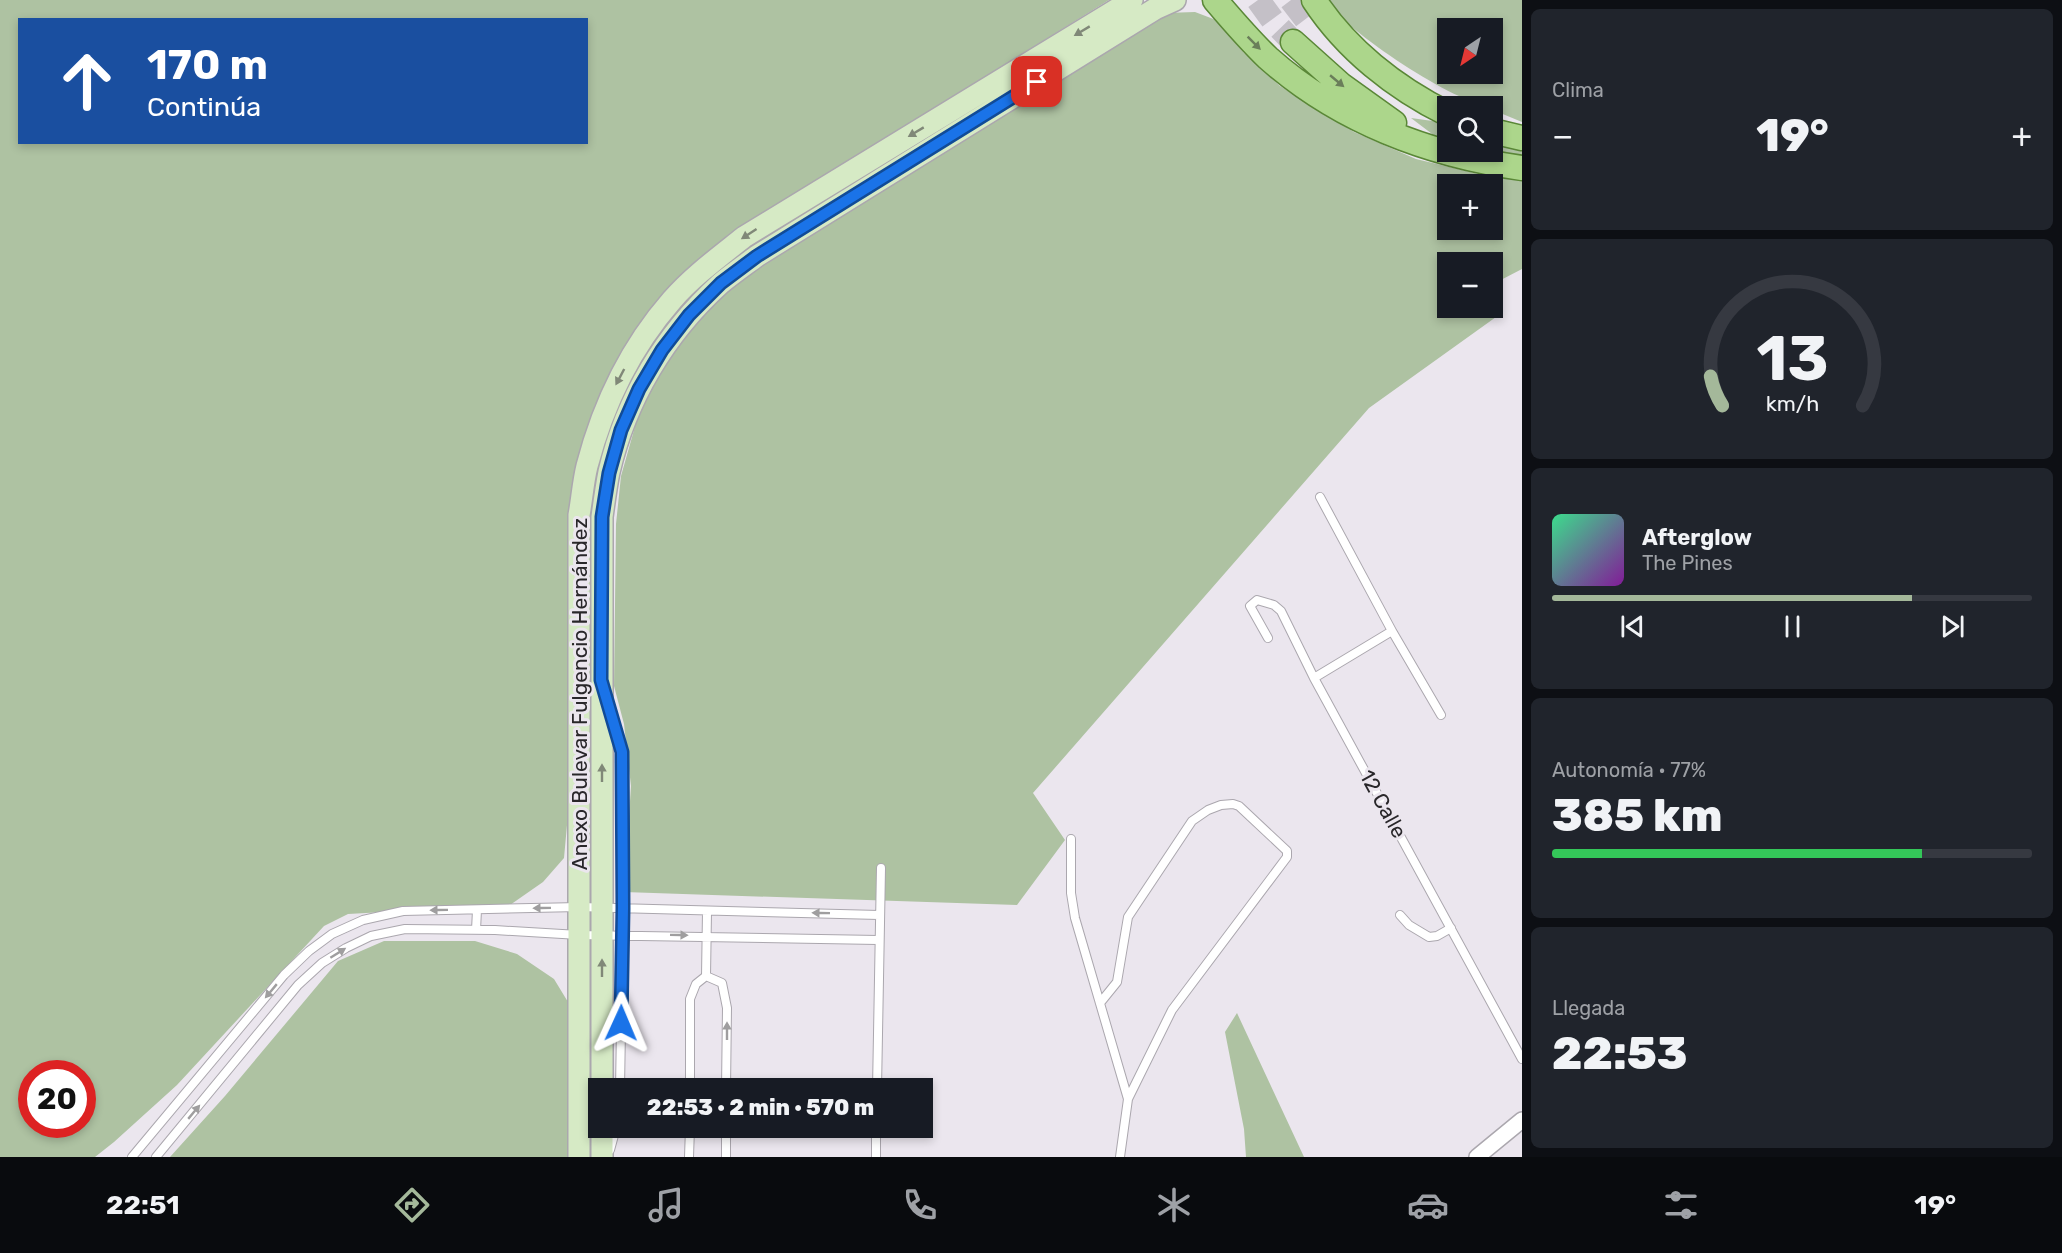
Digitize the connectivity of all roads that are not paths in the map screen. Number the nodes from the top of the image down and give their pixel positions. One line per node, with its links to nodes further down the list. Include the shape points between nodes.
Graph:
1 (1132, 0): 20 (main road, Anexo Bulevar Fulgencio Hernández, one-way to 20, via 744,237 706,266 672,300 618,378 586,468 579,515)
2 (1175, 0): 21 (main road, Anexo Bulevar Fulgencio Hernández, one-way to 2, via 601,680 602,517 621,430 662,350 721,283 757,256)
3 (1215, 0): 11 (main road, one-way to 11, via 1268,57 1309,89 1374,127)
4 (1314, 0): 7 (main road, via 1348,42 1380,72)
5 (1311, 26): 8 (main road, via 1373,81)
6 (1293, 42): 11 (main road, one-way to 11, via 1359,99)
7 (1437, 109)
8 (1437, 115)
9 (1503, 134): 10 (main road)
10 (1522, 138)
11 (1431, 148): 12 (main road)
12 (1522, 168)
13 (1320, 497): 14 (lane)
14 (1392, 631): 16 (lane); 17 (lane)
15 (1268, 638): 16 (lane, 12 Calle, via 1250,606 1257,600 1281,611)
16 (1314, 678): 26 (lane, 12 Calle)
17 (1441, 715)
18 (1071, 839): 33 (lane, via 1075,918)
19 (881, 868): 24 (lane)
20 (579, 907): 21 (lane); 22 (lane, one-way to 22); 28 (main road, Anexo Bulevar Fulgencio Hernández)
21 (613, 908): 23 (lane); 29 (main road, Anexo Bulevar Fulgencio Hernández)
22 (477, 910): 27 (lane); 47 (lane, one-way to 47, via 403,911 363,920 332,934 284,975)
23 (707, 912): 24 (lane, one-way to 23); 30 (lane)
24 (879, 915): 31 (lane)
25 (1400, 915): 26 (lane, via 1429,937)
26 (1451, 928): 34 (lane, 12 Calle)
27 (476, 930): 28 (lane); 48 (lane, one-way to 27, via 298,986 322,963 371,936 405,929)
28 (579, 935): 29 (lane); 49 (main road, Anexo Bulevar Fulgencio Hernández)
29 (612, 935): 30 (lane, one-way to 30); 35 (main road, Anexo Bulevar Fulgencio Hernández, one-way to 29); 36 (lane)
30 (707, 936): 31 (lane); 32 (lane)
31 (878, 940): 39 (lane)
32 (706, 976): 37 (lane, via 696,984 690,999); 38 (lane, one-way to 32, via 724,992 720,981)
33 (1100, 1003): 40 (lane); 40 (lane, via 1117,982 1128,917 1192,821 1221,805 1239,806 1287,851 1287,857 1172,1010)
34 (1522, 1059)
35 (603, 1078)
36 (619, 1078)
37 (690, 1078)
38 (726, 1078)
39 (877, 1078)
40 (1128, 1099): 55 (lane)
41 (1522, 1120): 56 (street)
42 (602, 1138): 50 (main road)
43 (613, 1138): 51 (lane)
44 (690, 1138): 52 (lane)
45 (726, 1138): 53 (lane)
46 (876, 1138): 54 (lane)
47 (132, 1157)
48 (156, 1157)
49 (579, 1157)
50 (602, 1157)
51 (608, 1157)
52 (690, 1157)
53 (726, 1157)
54 (876, 1157)
55 (1120, 1157)
56 (1477, 1157)

